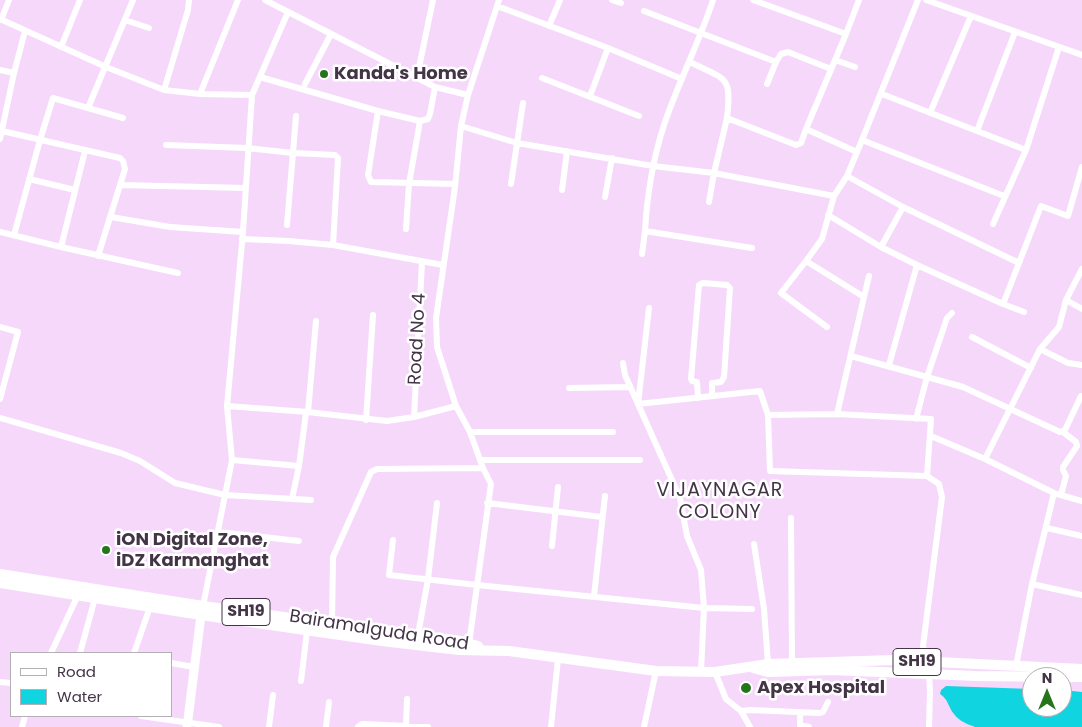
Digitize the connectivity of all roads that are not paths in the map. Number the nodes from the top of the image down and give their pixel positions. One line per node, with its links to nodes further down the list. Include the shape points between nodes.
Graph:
1 (9, 0): 20 (street)
2 (80, 0): 29 (street)
3 (133, 0): 21 (street)
4 (189, 0): 48 (street)
5 (238, 0): 49 (street)
6 (264, 0): 18 (street)
7 (433, 0): 42 (street)
8 (560, 0): 22 (street)
9 (612, 0): 16 (street)
10 (713, 0): 26 (street)
11 (753, 0): 28 (street)
12 (859, 0): 28 (street)
13 (918, 0): 50 (street)
14 (926, 0): 19 (street)
15 (498, 3): 22 (street); 52 (street)
16 (621, 3)
17 (644, 11): 26 (street)
18 (288, 12): 27 (street); 41 (street)
19 (971, 16): 25 (street); 57 (street)
20 (0, 19): 24 (street)
21 (125, 20): 23 (street); 36 (street)
22 (549, 26): 31 (street)
23 (149, 28)
24 (25, 31): 29 (street); 40 (street)
25 (1016, 32): 30 (street); 66 (street)
26 (702, 33): 34 (street); 35 (street)
27 (331, 34): 42 (street); 45 (street)
28 (846, 34): 33 (street)
29 (61, 47): 36 (street)
30 (1059, 47): 32 (street); 73 (street)
31 (608, 48): 44 (street); 53 (street)
32 (1082, 55)
33 (835, 60): 37 (street); 38 (street)
34 (690, 62): 44 (street); 61 (street, via 723,79 728,86)
35 (776, 62): 38 (street, via 781,54 788,52); 46 (street)
36 (106, 67): 48 (street); 55 (street)
37 (855, 67)
38 (831, 69): 64 (street)
39 (0, 70): 40 (street)
40 (14, 73): 65 (street)
41 (260, 77): 51 (street); 56 (street)
42 (417, 77): 47 (street)
43 (542, 78): 53 (street)
44 (682, 78): 79 (street)
45 (305, 84)
46 (767, 84)
47 (435, 87): 52 (street); 62 (street, via 428,119)
48 (164, 90): 49 (street)
49 (200, 94): 51 (street)
50 (882, 94): 57 (street); 69 (street)
51 (252, 95): 72 (street)
52 (468, 95): 63 (street)
53 (590, 96): 59 (street)
54 (523, 103): 70 (street)
55 (88, 108): 60 (street); 68 (street, via 54,98)
56 (378, 111): 62 (street); 85 (street, via 368,178 375,183)
57 (930, 113): 66 (street)
58 (296, 116): 77 (street)
59 (639, 116)
60 (123, 118)
61 (727, 118): 64 (street, via 796,145 801,143); 81 (street)
62 (420, 121): 85 (street)
63 (461, 126): 70 (street); 86 (street)
64 (806, 129): 76 (street)
65 (2, 131): 67 (street); 68 (street)
66 (977, 131): 73 (street)
67 (0, 139)
68 (40, 140): 74 (street); 83 (street)
69 (862, 140): 76 (street); 93 (street)
70 (517, 143): 75 (street); 87 (street)
71 (166, 145): 72 (street)
72 (247, 148): 77 (street); 89 (street)
73 (1026, 150): 93 (street)
74 (85, 151): 88 (street, via 120,158 125,169); 90 (street)
75 (567, 151): 78 (street); 91 (street)
76 (857, 152): 82 (street)
77 (293, 153): 100 (street); 107 (street, via 337,157)
78 (612, 158): 79 (street); 94 (street)
79 (653, 166): 81 (street); 102 (street)
80 (1082, 167): 84 (street)
81 (714, 173): 92 (street); 95 (street)
82 (846, 176): 92 (street); 96 (street)
83 (29, 179): 90 (street); 105 (street)
84 (1080, 179): 115 (street, via 1068,216 1041,206)
85 (409, 184): 86 (street); 101 (street)
86 (455, 184): 116 (street)
87 (511, 184)
88 (120, 186): 89 (street); 98 (street)
89 (246, 188): 104 (street)
90 (75, 190): 108 (street)
91 (562, 190)
92 (834, 196): 97 (street)
93 (1004, 196): 99 (street)
94 (605, 197)
95 (709, 202)
96 (903, 207): 109 (street); 115 (street)
97 (828, 215): 109 (street); 113 (street, via 822,239)
98 (111, 217): 104 (street, via 170,227); 112 (street)
99 (992, 224)
100 (287, 225)
101 (406, 229)
102 (645, 231): 110 (street); 111 (street)
103 (0, 232): 105 (street)
104 (243, 232): 106 (street)
105 (14, 235): 108 (street)
106 (242, 239): 107 (street); 147 (street)
107 (333, 245): 114 (street)
108 (60, 247): 112 (street)
109 (881, 247): 117 (street)
110 (752, 248)
111 (642, 254)
112 (98, 256): 119 (street)
113 (806, 261): 121 (street); 131 (street, via 781,293)
114 (422, 262): 116 (street); 153 (street, Road No 4)
115 (1019, 263): 123 (street)
116 (443, 265): 148 (street, via 436,318 437,348)
117 (918, 265): 123 (street); 136 (street)
118 (1082, 269): 122 (street)
119 (178, 273)
120 (869, 276): 121 (street)
121 (864, 297): 134 (street)
122 (1066, 300): 125 (street); 133 (street, via 1059,327)
123 (1003, 304): 126 (street)
124 (649, 308): 146 (street)
125 (1082, 309)
126 (1024, 312)
127 (952, 313): 139 (street, via 947,318)
128 (373, 315): 156 (street)
129 (316, 321): 150 (street)
130 (0, 327): 145 (street, via 18,332)
131 (828, 327)
132 (972, 338): 138 (street)
133 (1040, 349): 137 (street, via 1068,363); 138 (street)
134 (851, 356): 136 (street); 151 (street)
135 (623, 363): 140 (street)
136 (889, 365): 139 (street)
137 (1082, 365)
138 (1031, 368): 149 (street)
139 (927, 377): 149 (street, via 963,386); 155 (street)
140 (630, 387): 141 (street); 146 (street)
141 (569, 388)
142 (712, 396): 144 (street); 144 (street, via 712,383 721,382 724,376 730,288 703,283 700,286 691,379 697,382); 152 (street, via 760,391)
143 (1081, 396): 159 (street, via 1066,430)
144 (698, 398): 146 (street)
145 (0, 400)
146 (638, 404): 197 (street, via 680,498 687,536 701,570)
147 (227, 406): 150 (street); 162 (street)
148 (456, 406): 153 (street); 157 (street)
149 (1010, 408): 159 (street); 161 (street)
150 (307, 413): 156 (street); 165 (street)
151 (838, 414): 152 (street); 155 (street)
152 (768, 415): 167 (street, via 770,471)
153 (414, 417): 156 (street, via 387,422)
154 (0, 418): 170 (street, via 121,453 175,483)
155 (916, 419): 160 (street, via 931,419)
156 (366, 420)
157 (470, 432): 158 (street); 163 (street)
158 (614, 432)
159 (1062, 432): 169 (street, via 1076,442 1076,446 1064,467 1066,476)
160 (931, 436): 161 (street); 167 (street)
161 (985, 459): 169 (street)
162 (232, 460): 165 (street); 170 (street)
163 (480, 460): 164 (street); 166 (street)
164 (640, 460)
165 (300, 466): 172 (street)
166 (483, 468): 176 (street, via 491,484); 200 (street, via 377,469 370,472 333,557)
167 (928, 476): 209 (street, via 939,484 942,497 923,646)
168 (558, 487): 177 (street)
169 (1057, 494): 174 (street); 180 (street)
170 (224, 495): 172 (street); 181 (street)
171 (604, 496): 178 (street)
172 (292, 499): 173 (street)
173 (311, 500)
174 (1082, 501)
175 (437, 503): 188 (street)
176 (487, 503): 177 (street); 191 (street)
177 (555, 510): 178 (street); 186 (street)
178 (602, 517): 194 (street)
179 (791, 518): 211 (street)
180 (1047, 528): 182 (street); 190 (street)
181 (218, 532): 184 (street); 199 (street)
182 (1082, 536)
183 (393, 540): 188 (street, via 389,575)
184 (299, 541)
185 (754, 544): 212 (street, via 764,608)
186 (552, 546)
187 (0, 574): 199 (main road, Bairamalguda Road / SH19)
188 (428, 579): 191 (street); 202 (street)
189 (0, 583): 192 (main road, Bairamalguda Road / SH19)
190 (1032, 584): 193 (street); 215 (street)
191 (477, 585): 194 (street); 203 (street)
192 (78, 595): 195 (main road, Bairamalguda Road / SH19); 205 (street)
193 (1082, 595)
194 (594, 596): 197 (street)
195 (95, 598): 196 (main road, Bairamalguda Road / SH19); 206 (street)
196 (150, 607): 199 (main road, Bairamalguda Road / SH19); 207 (street)
197 (704, 608): 198 (street); 219 (street)
198 (752, 609)
199 (202, 610): 200 (main road, Bairamalguda Road / SH19); 201 (main road, Bairamalguda Road / SH19); 214 (street)
200 (332, 624): 202 (main road, Bairamalguda Road / SH19)
201 (307, 631): 204 (main road, Bairamalguda Road / SH19, via 459,650); 224 (street)
202 (418, 635): 203 (main road, Bairamalguda Road / SH19)
203 (469, 644): 204 (main road, Bairamalguda Road / SH19)
204 (492, 650): 208 (main road, Bairamalguda Road / SH19)
205 (51, 652)
206 (80, 652)
207 (134, 652)
208 (558, 659): 218 (main road, Bairamalguda Road / SH19); 239 (street)
209 (928, 662): 211 (main road, Bairamalguda Road / SH19); 213 (main road, Bairamalguda Road / SH19); 221 (street)
210 (172, 663): 214 (street)
211 (792, 663): 212 (main road, Bairamalguda Road / SH19)
212 (768, 664): 216 (main road, Bairamalguda Road / SH19)
213 (976, 665): 215 (main road, Bairamalguda Road / SH19); 222 (main road)
214 (194, 666): 232 (street)
215 (1016, 666): 217 (main road, Bairamalguda Road / SH19)
216 (751, 667): 220 (main road, Bairamalguda Road / SH19); 221 (main road, Bairamalguda Road / SH19, via 768,672 832,670)
217 (1082, 670)
218 (656, 671): 219 (main road, Bairamalguda Road / SH19); 240 (street)
219 (702, 672): 220 (main road, Bairamalguda Road / SH19)
220 (715, 672): 229 (street, via 726,699)
221 (929, 674): 222 (main road, Bairamalguda Road / SH19); 243 (street)
222 (976, 676): 223 (main road, Bairamalguda Road / SH19)
223 (1022, 677)
224 (301, 681)
225 (272, 695): 234 (street)
226 (407, 699): 237 (street)
227 (329, 702): 235 (street)
228 (828, 702): 230 (street, via 823,712)
229 (741, 711): 230 (street); 241 (street)
230 (800, 712): 242 (street, via 800,725)
231 (146, 717): 232 (street)
232 (187, 725): 233 (street)
233 (219, 727)
234 (269, 727)
235 (326, 727)
236 (358, 727): 237 (street, via 362,724)
237 (406, 727): 238 (street)
238 (428, 727)
239 (551, 727)
240 (644, 727)
241 (750, 727)
242 (809, 727)
243 (929, 727)

